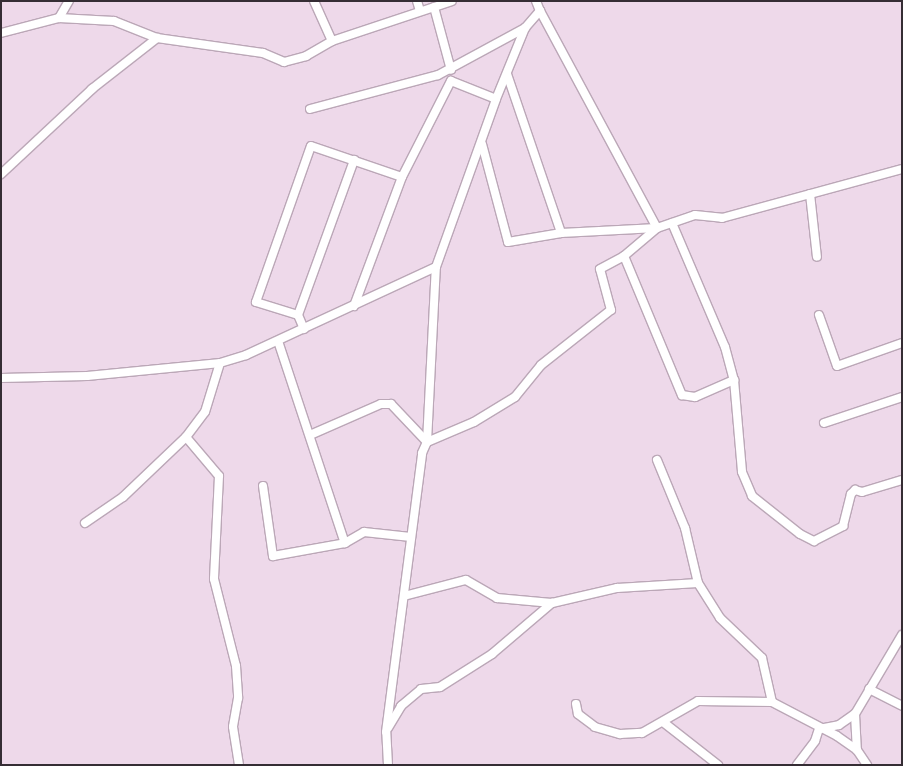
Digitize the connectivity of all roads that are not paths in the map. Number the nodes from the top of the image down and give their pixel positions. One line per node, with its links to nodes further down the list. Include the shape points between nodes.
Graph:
1 (69, 1): 9 (street)
2 (314, 1): 13 (street)
3 (417, 1): 7 (street)
4 (452, 1): 6 (street)
5 (536, 1): 8 (street)
6 (434, 7): 7 (street); 14 (street)
7 (420, 11): 13 (street)
8 (540, 11): 10 (street); 25 (street)
9 (59, 18): 11 (street); 12 (street, via 114,21)
10 (526, 28): 14 (street); 15 (street)
11 (1, 32)
12 (157, 38): 13 (street, via 263,53 284,62 306,56); 21 (street, via 92,89)
13 (332, 41)
14 (451, 70): 17 (street)
15 (507, 74): 16 (street); 26 (street)
16 (496, 99): 18 (street); 22 (street, via 452,81)
17 (310, 109)
18 (482, 142): 26 (street, via 508,242); 29 (street)
19 (354, 160): 22 (street); 31 (street); 31 (street, via 311,146 256,302)
20 (902, 169): 23 (street)
21 (1, 174)
22 (402, 177): 30 (street)
23 (810, 194): 24 (street, via 722,218 695,215); 28 (street)
24 (672, 223): 25 (street); 38 (street, via 706,297)
25 (657, 228): 26 (street); 27 (street)
26 (561, 233)
27 (624, 256): 38 (street, via 682,395 695,396); 43 (street, via 600,269 611,310 541,365 515,397 474,422)
28 (817, 256)
29 (436, 267): 30 (street); 43 (street)
30 (354, 306): 33 (street)
31 (298, 315): 33 (street)
32 (819, 315): 35 (street, via 837,366)
33 (304, 329): 34 (street)
34 (278, 341): 36 (street); 41 (street)
35 (902, 343)
36 (220, 363): 37 (street, via 87,376); 42 (street, via 205,412)
37 (1, 378)
38 (734, 380): 45 (street, via 742,472 752,496 800,534 814,541 843,526 850,494 855,490 862,492)
39 (902, 397): 40 (street)
40 (824, 423)
41 (310, 435): 43 (street, via 381,404 391,404); 49 (street)
42 (186, 437): 47 (street, via 124,497); 63 (street, via 219,476 214,579 236,666 238,698 233,727)
43 (427, 442): 48 (street, via 422,453)
44 (657, 460): 50 (street, via 685,528)
45 (902, 480)
46 (263, 486): 49 (street, via 273,556)
47 (85, 523)
48 (411, 537): 49 (street, via 364,532); 51 (street)
49 (345, 543)
50 (698, 583): 52 (street, via 617,588); 55 (street, via 720,618 762,658)
51 (404, 596): 52 (street, via 466,580 497,598); 61 (street)
52 (552, 603): 61 (street, via 492,654 440,687 421,689 401,706)
53 (902, 635): 54 (street)
54 (869, 689): 57 (street); 58 (street)
55 (772, 702): 59 (street, via 698,700); 60 (street)
56 (576, 704): 59 (street, via 578,714 596,727 620,734 642,733)
57 (902, 706)
58 (854, 714): 60 (street, via 839,725); 62 (street)
59 (664, 722): 65 (street)
60 (819, 729): 62 (street); 66 (street, via 815,741)
61 (386, 732): 64 (street)
62 (857, 750): 67 (street)
63 (239, 765)
64 (388, 765)
65 (718, 765)
66 (797, 765)
67 (867, 765)

